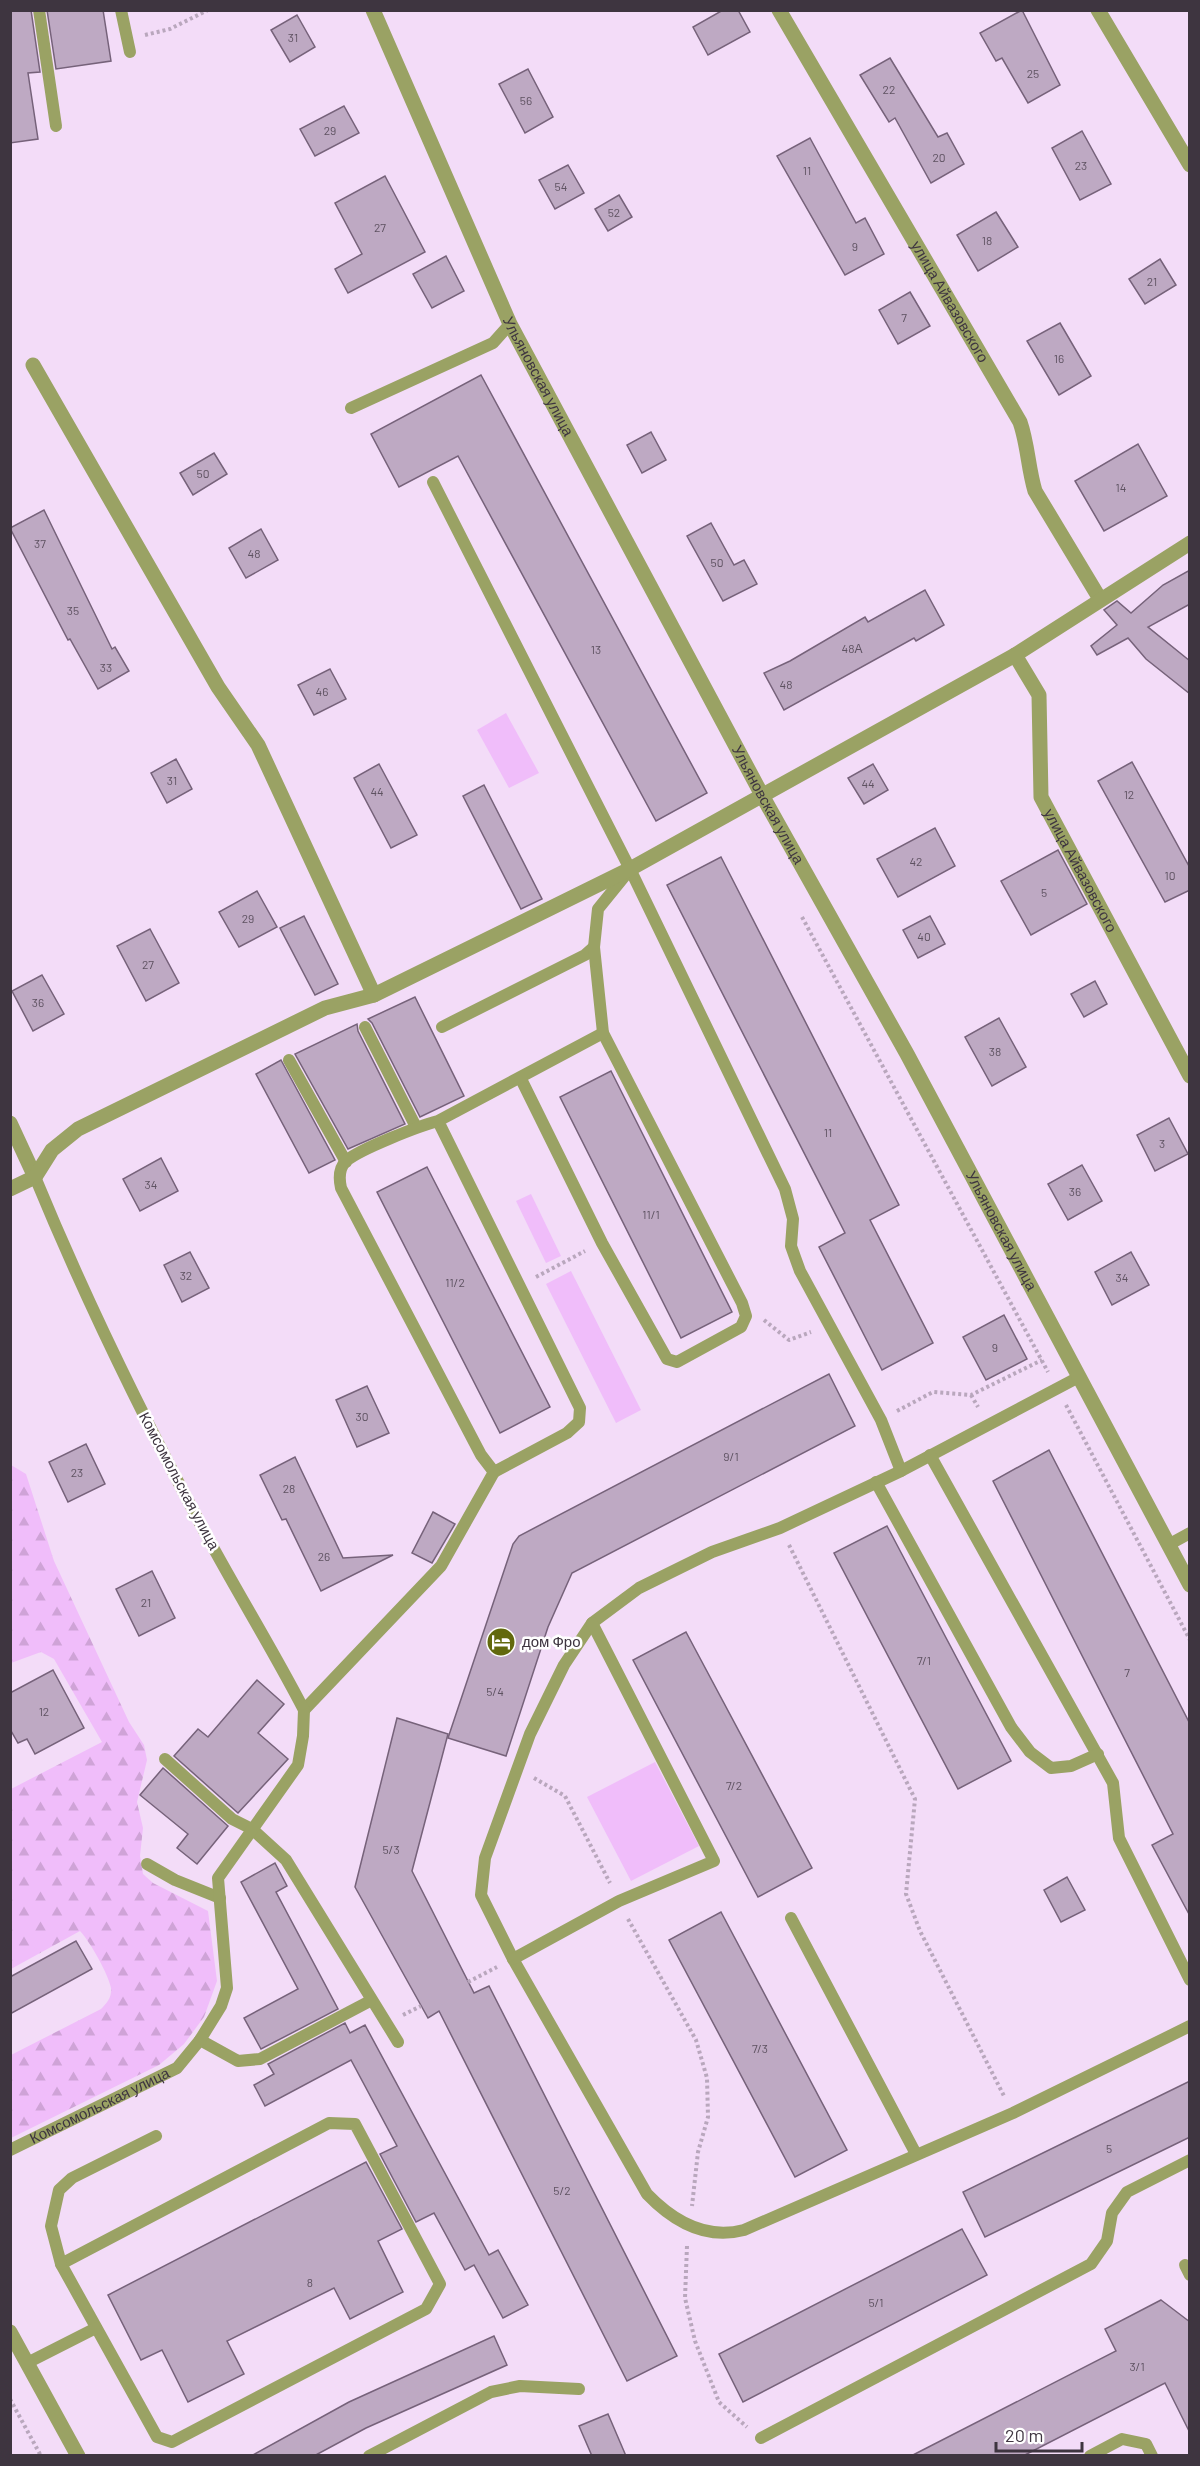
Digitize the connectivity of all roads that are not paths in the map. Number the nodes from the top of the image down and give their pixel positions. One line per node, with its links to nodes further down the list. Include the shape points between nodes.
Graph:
1 (39, 10): 7 (lane)
2 (121, 10): 6 (lane)
3 (373, 10): 9 (street, Ульяновская улица)
4 (779, 10): 14 (street, улица Айвазовского, via 1020,422 1028,444 1035,491)
5 (1098, 10): 8 (street)
6 (129, 46)
7 (56, 126)
8 (1190, 165)
9 (510, 324): 11 (lane, via 493,343); 16 (street, Ульяновская улица)
10 (33, 365): 19 (street, via 218,687 258,745)
11 (351, 408)
12 (433, 482): 17 (lane)
13 (1190, 543): 14 (street)
14 (1100, 599): 15 (street)
15 (1015, 655): 16 (street); 24 (street, улица Айвазовского, via 1039,695 1041,797)
16 (763, 797): 17 (street); 32 (street, Ульяновская улица, via 907,1054)
17 (630, 869): 18 (lane, via 598,909); 19 (street); 34 (lane, via 785,1189 793,1219 791,1246 800,1271 881,1420)
18 (594, 947): 20 (lane); 22 (lane)
19 (374, 995): 30 (street, via 325,1008 78,1129 52,1150)
20 (442, 1027)
21 (365, 1028): 28 (lane)
22 (603, 1033): 25 (lane); 25 (lane, via 742,1303 746,1316 741,1327 677,1362 667,1359 602,1243)
23 (289, 1060): 29 (lane)
24 (1190, 1076)
25 (522, 1079): 26 (lane)
26 (438, 1121): 28 (lane); 35 (lane, via 580,1408 579,1422 567,1433)
27 (10, 1123): 30 (street, Комсомольская улица)
28 (416, 1127): 29 (lane)
29 (346, 1162): 35 (lane, via 339,1175 341,1188 481,1455)
30 (35, 1177): 31 (street); 41 (lane, Комсомольская улица, via 70,1261 202,1527)
31 (10, 1189)
32 (1077, 1378): 33 (lane); 38 (street, Ульяновская улица)
33 (930, 1455): 34 (lane); 42 (lane)
34 (901, 1471): 36 (lane)
35 (494, 1472): 41 (lane, via 441,1566)
36 (876, 1482): 40 (lane, via 780,1528 712,1552 639,1588); 42 (lane, via 1011,1727 1029,1752 1051,1768 1071,1766)
37 (1190, 1533): 38 (lane)
38 (1168, 1545): 39 (street, Ульяновская улица)
39 (1190, 1585)
40 (592, 1623): 48 (lane, via 564,1665 530,1734 485,1858 481,1894); 48 (lane, via 714,1861 619,1901)
41 (304, 1710): 44 (lane, Комсомольская улица, via 298,1766)
42 (1098, 1754): 49 (lane, via 1113,1783 1119,1838)
43 (165, 1760): 44 (lane, via 232,1819)
44 (252, 1829): 46 (lane, Комсомольская улица, via 218,1878); 50 (lane, via 286,1860)
45 (147, 1864): 46 (lane)
46 (220, 1898): 52 (lane, Комсомольская улица, via 227,1988)
47 (791, 1918): 56 (lane)
48 (513, 1959): 56 (lane, via 647,2194 663,2211 690,2226 727,2235 744,2230)
49 (1190, 1980)
50 (370, 2001): 52 (lane, via 260,2059 238,2061); 53 (lane)
51 (1190, 2026): 56 (lane, via 1012,2113)
52 (200, 2040): 55 (lane, Комсомольская улица, via 177,2068)
53 (398, 2042)
54 (156, 2136): 58 (lane, via 72,2178 59,2190 51,2226)
55 (10, 2150)
56 (916, 2154)
57 (1190, 2160): 63 (lane, via 1127,2192 1112,2213 1107,2241 1091,2264)
58 (61, 2264): 59 (lane); 59 (lane, via 329,2123 355,2124 440,2284 426,2308 172,2442 157,2437)
59 (96, 2328): 61 (lane)
60 (10, 2332): 61 (street)
61 (27, 2363): 64 (street)
62 (579, 2389): 65 (lane, via 520,2386 491,2392)
63 (761, 2438)
64 (78, 2456)
65 (369, 2456)
66 (1090, 2456): 67 (lane, via 1122,2439 1146,2444)
67 (1152, 2456)

